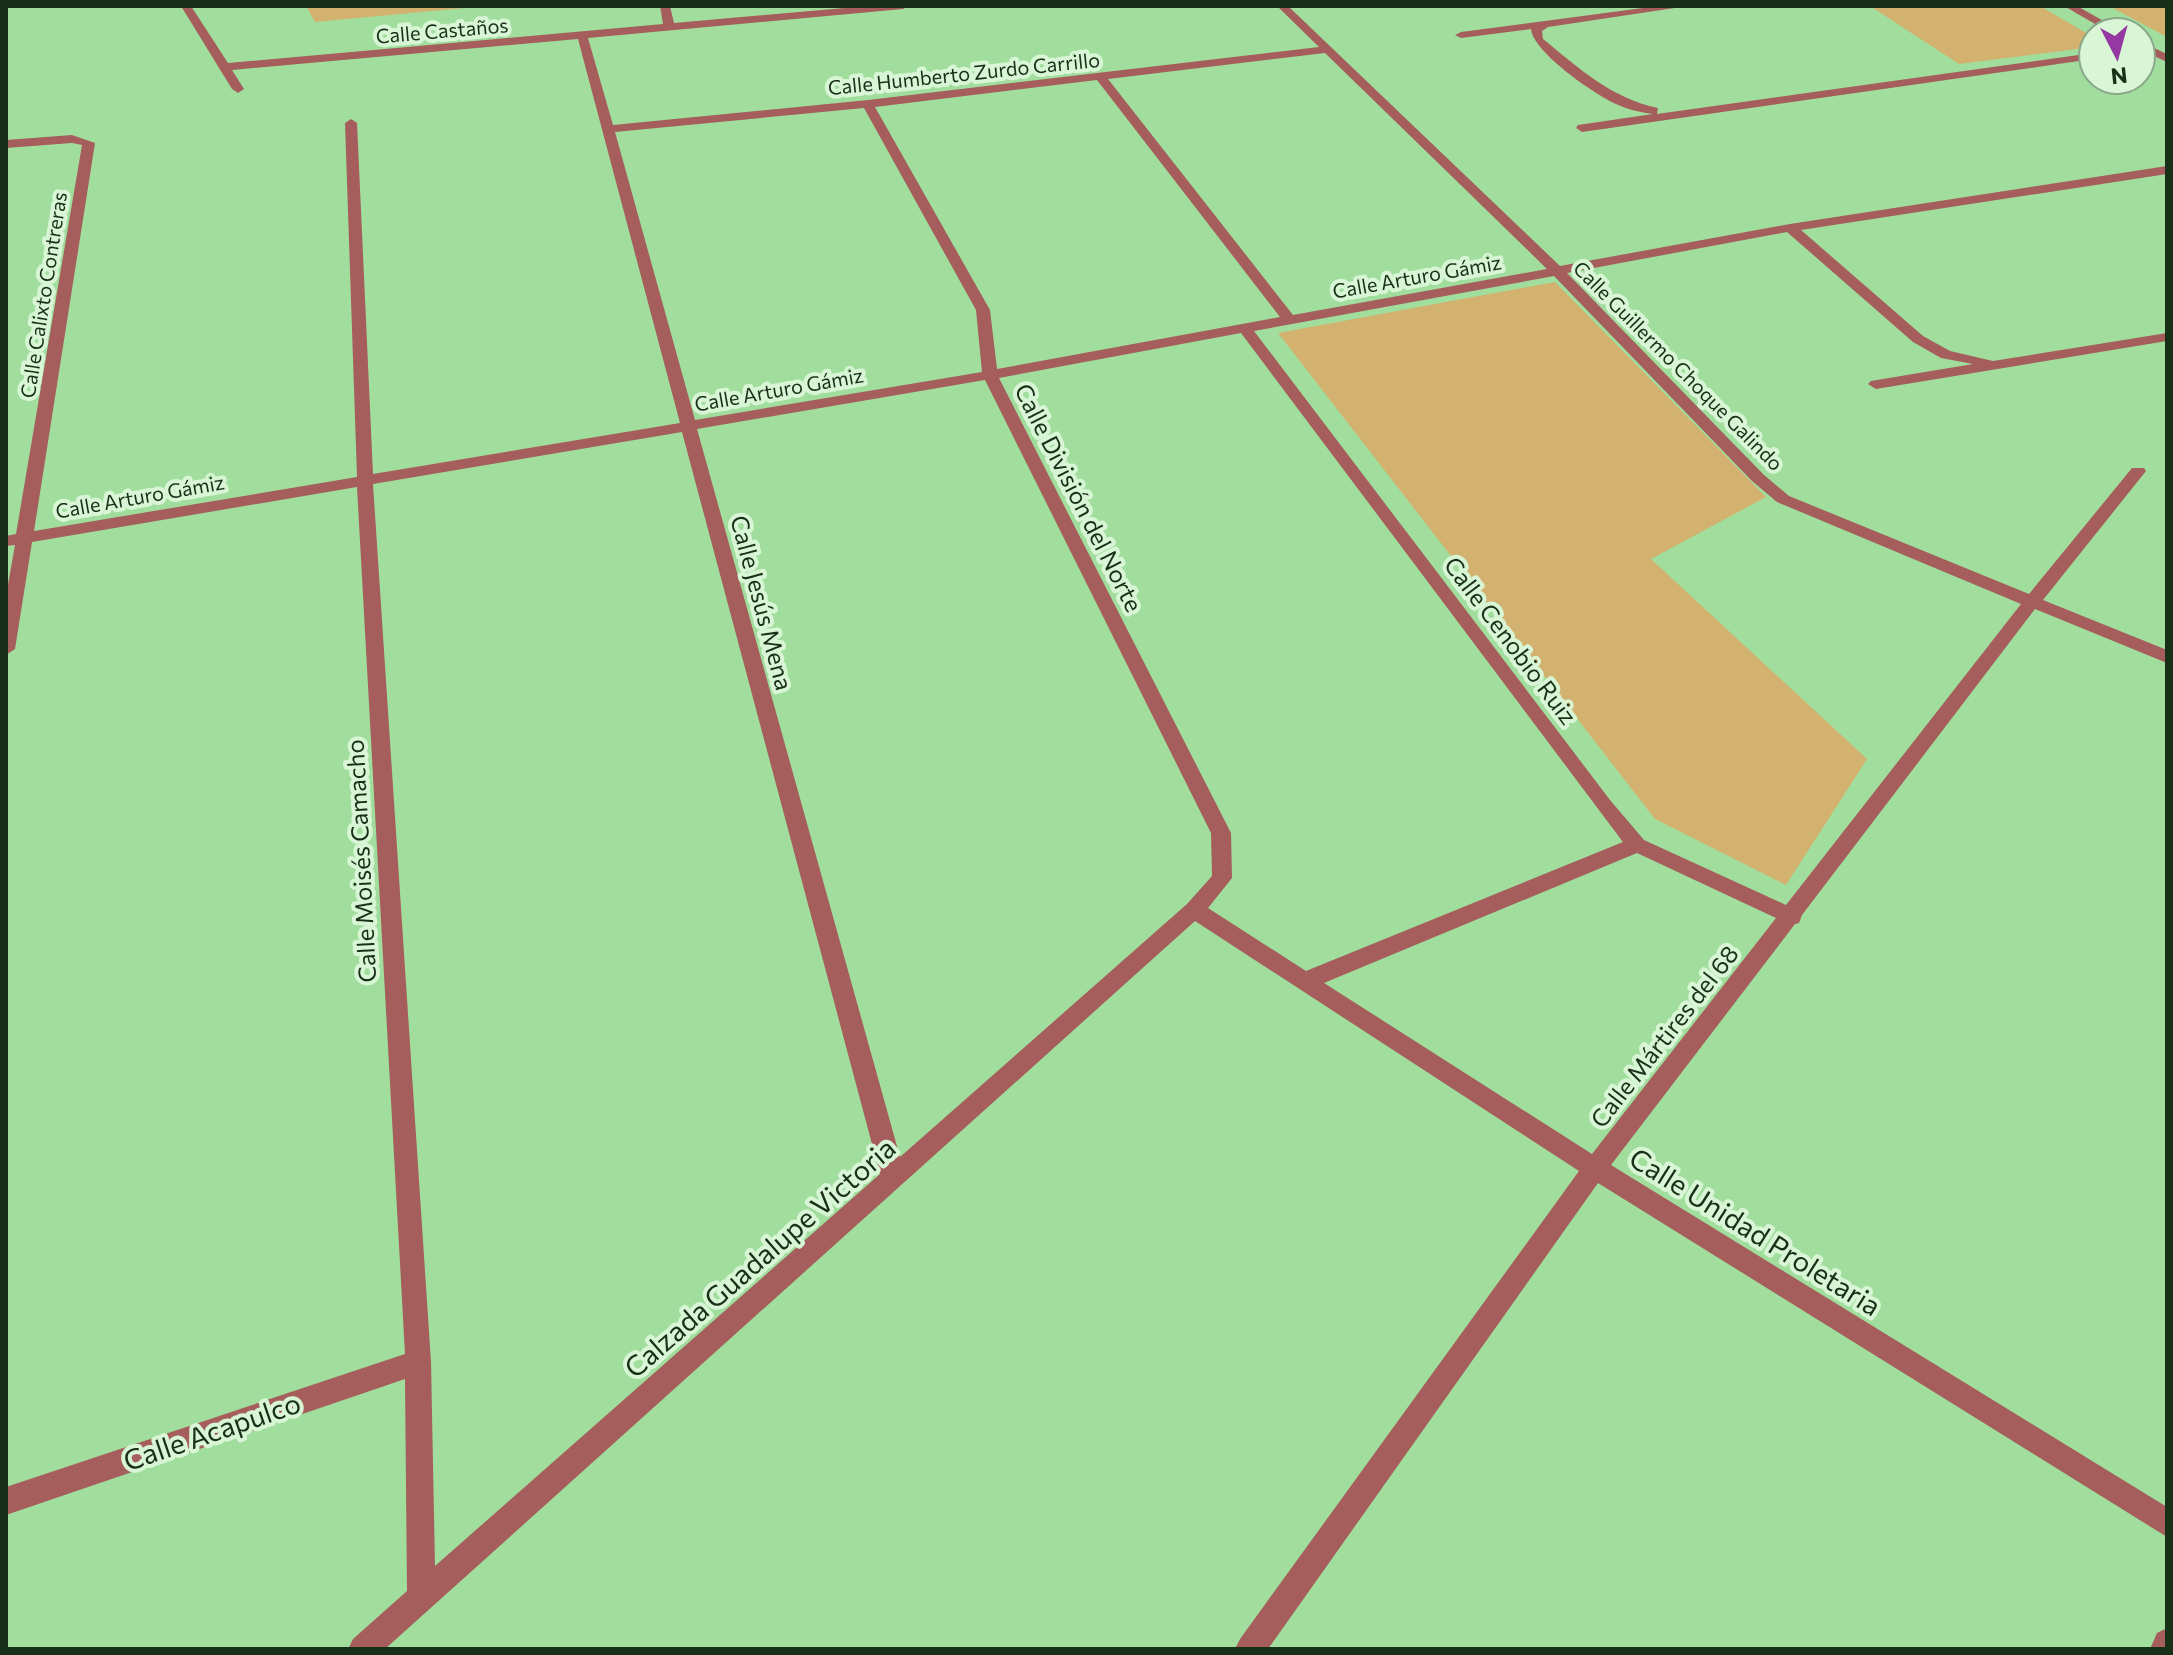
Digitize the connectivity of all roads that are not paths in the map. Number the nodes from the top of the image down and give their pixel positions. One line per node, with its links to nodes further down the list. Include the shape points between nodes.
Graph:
1 (186, 6): 15 (street)
2 (665, 6): 10 (street)
3 (903, 6): 7 (street, Calle Castaños)
4 (1282, 6): 13 (street, Calle Guillermo Choque Galindo)
5 (1683, 6): 9 (street)
6 (2069, 6): 8 (street)
7 (875, 7): 10 (street, Calle Castaños)
8 (2087, 16)
9 (1545, 24): 11 (street); 19 (street, via 1536,30 1538,40 1611,100 1633,109)
10 (669, 28): 12 (street, Calle Castaños)
11 (1461, 35)
12 (583, 38): 15 (street, Calle Castaños); 22 (street, Calle Jesús Mena)
13 (1325, 50): 16 (street, Calle Humberto Zurdo Carrillo); 26 (street, Calle Guillermo Choque Galindo)
14 (2077, 58): 19 (street)
15 (224, 67): 17 (street)
16 (1100, 77): 18 (street, Calle Humberto Zurdo Carrillo); 27 (street)
17 (238, 89)
18 (868, 104): 22 (street, Calle Humberto Zurdo Carrillo); 31 (street, Calle División del Norte, via 983,310)
19 (1676, 113): 21 (street)
20 (351, 123): 35 (street, Calle Moisés Camacho)
21 (1582, 128)
22 (606, 129): 33 (street, Calle Jesús Mena)
23 (6, 144): 36 (street, Calle Calixto Contreras, via 89,143)
24 (2167, 170): 25 (street, Calle Arturo Gámiz)
25 (1790, 228): 26 (street, Calle Arturo Gámiz); 30 (street, via 1918,339 1946,355)
26 (1558, 272): 27 (street, Calle Arturo Gámiz); 38 (street, Calle Guillermo Choque Galindo, via 1783,499)
27 (1289, 320): 28 (street, Calle Arturo Gámiz)
28 (1244, 327): 31 (street, Calle Arturo Gámiz); 41 (street, Calle Cenobio Ruiz)
29 (2167, 337): 30 (street)
30 (2007, 365): 32 (street)
31 (990, 375): 33 (street, Calle Arturo Gámiz); 42 (street, Calle División del Norte, via 1221,833 1222,878)
32 (1876, 384)
33 (688, 425): 35 (street, Calle Arturo Gámiz); 46 (street, Calle Jesús Mena)
34 (2138, 471): 38 (street, Calle Mártires del 68)
35 (365, 478): 36 (street, Calle Arturo Gámiz); 47 (street, Calle Moisés Camacho)
36 (24, 538): 37 (street, Calle Arturo Gámiz); 39 (street, Calle Calixto Contreras)
37 (6, 541)
38 (2031, 603): 40 (street, Calle Guillermo Choque Galindo); 43 (street, Calle Mártires del 68)
39 (6, 649)
40 (2167, 657)
41 (1637, 845): 43 (street, Calle Cenobio Ruiz); 44 (street)
42 (1194, 910): 44 (street, Calle Unidad Proletaria); 46 (street, Calzada Guadalupe Victoria)
43 (1792, 917): 45 (street, Calle Mártires del 68)
44 (1303, 982): 45 (street, Calle Unidad Proletaria)
45 (1595, 1168): 49 (street, Calle Unidad Proletaria); 53 (street, Calle Mártires del 68)
46 (894, 1180): 50 (street, Calzada Guadalupe Victoria)
47 (418, 1362): 48 (street, Calle Acapulco); 50 (street, Calle Moisés Camacho)
48 (6, 1501)
49 (2167, 1523)
50 (421, 1596): 52 (street, Calzada Guadalupe Victoria)
51 (2167, 1643): 54 (street)
52 (363, 1649)
53 (1250, 1649)
54 (2165, 1649)

